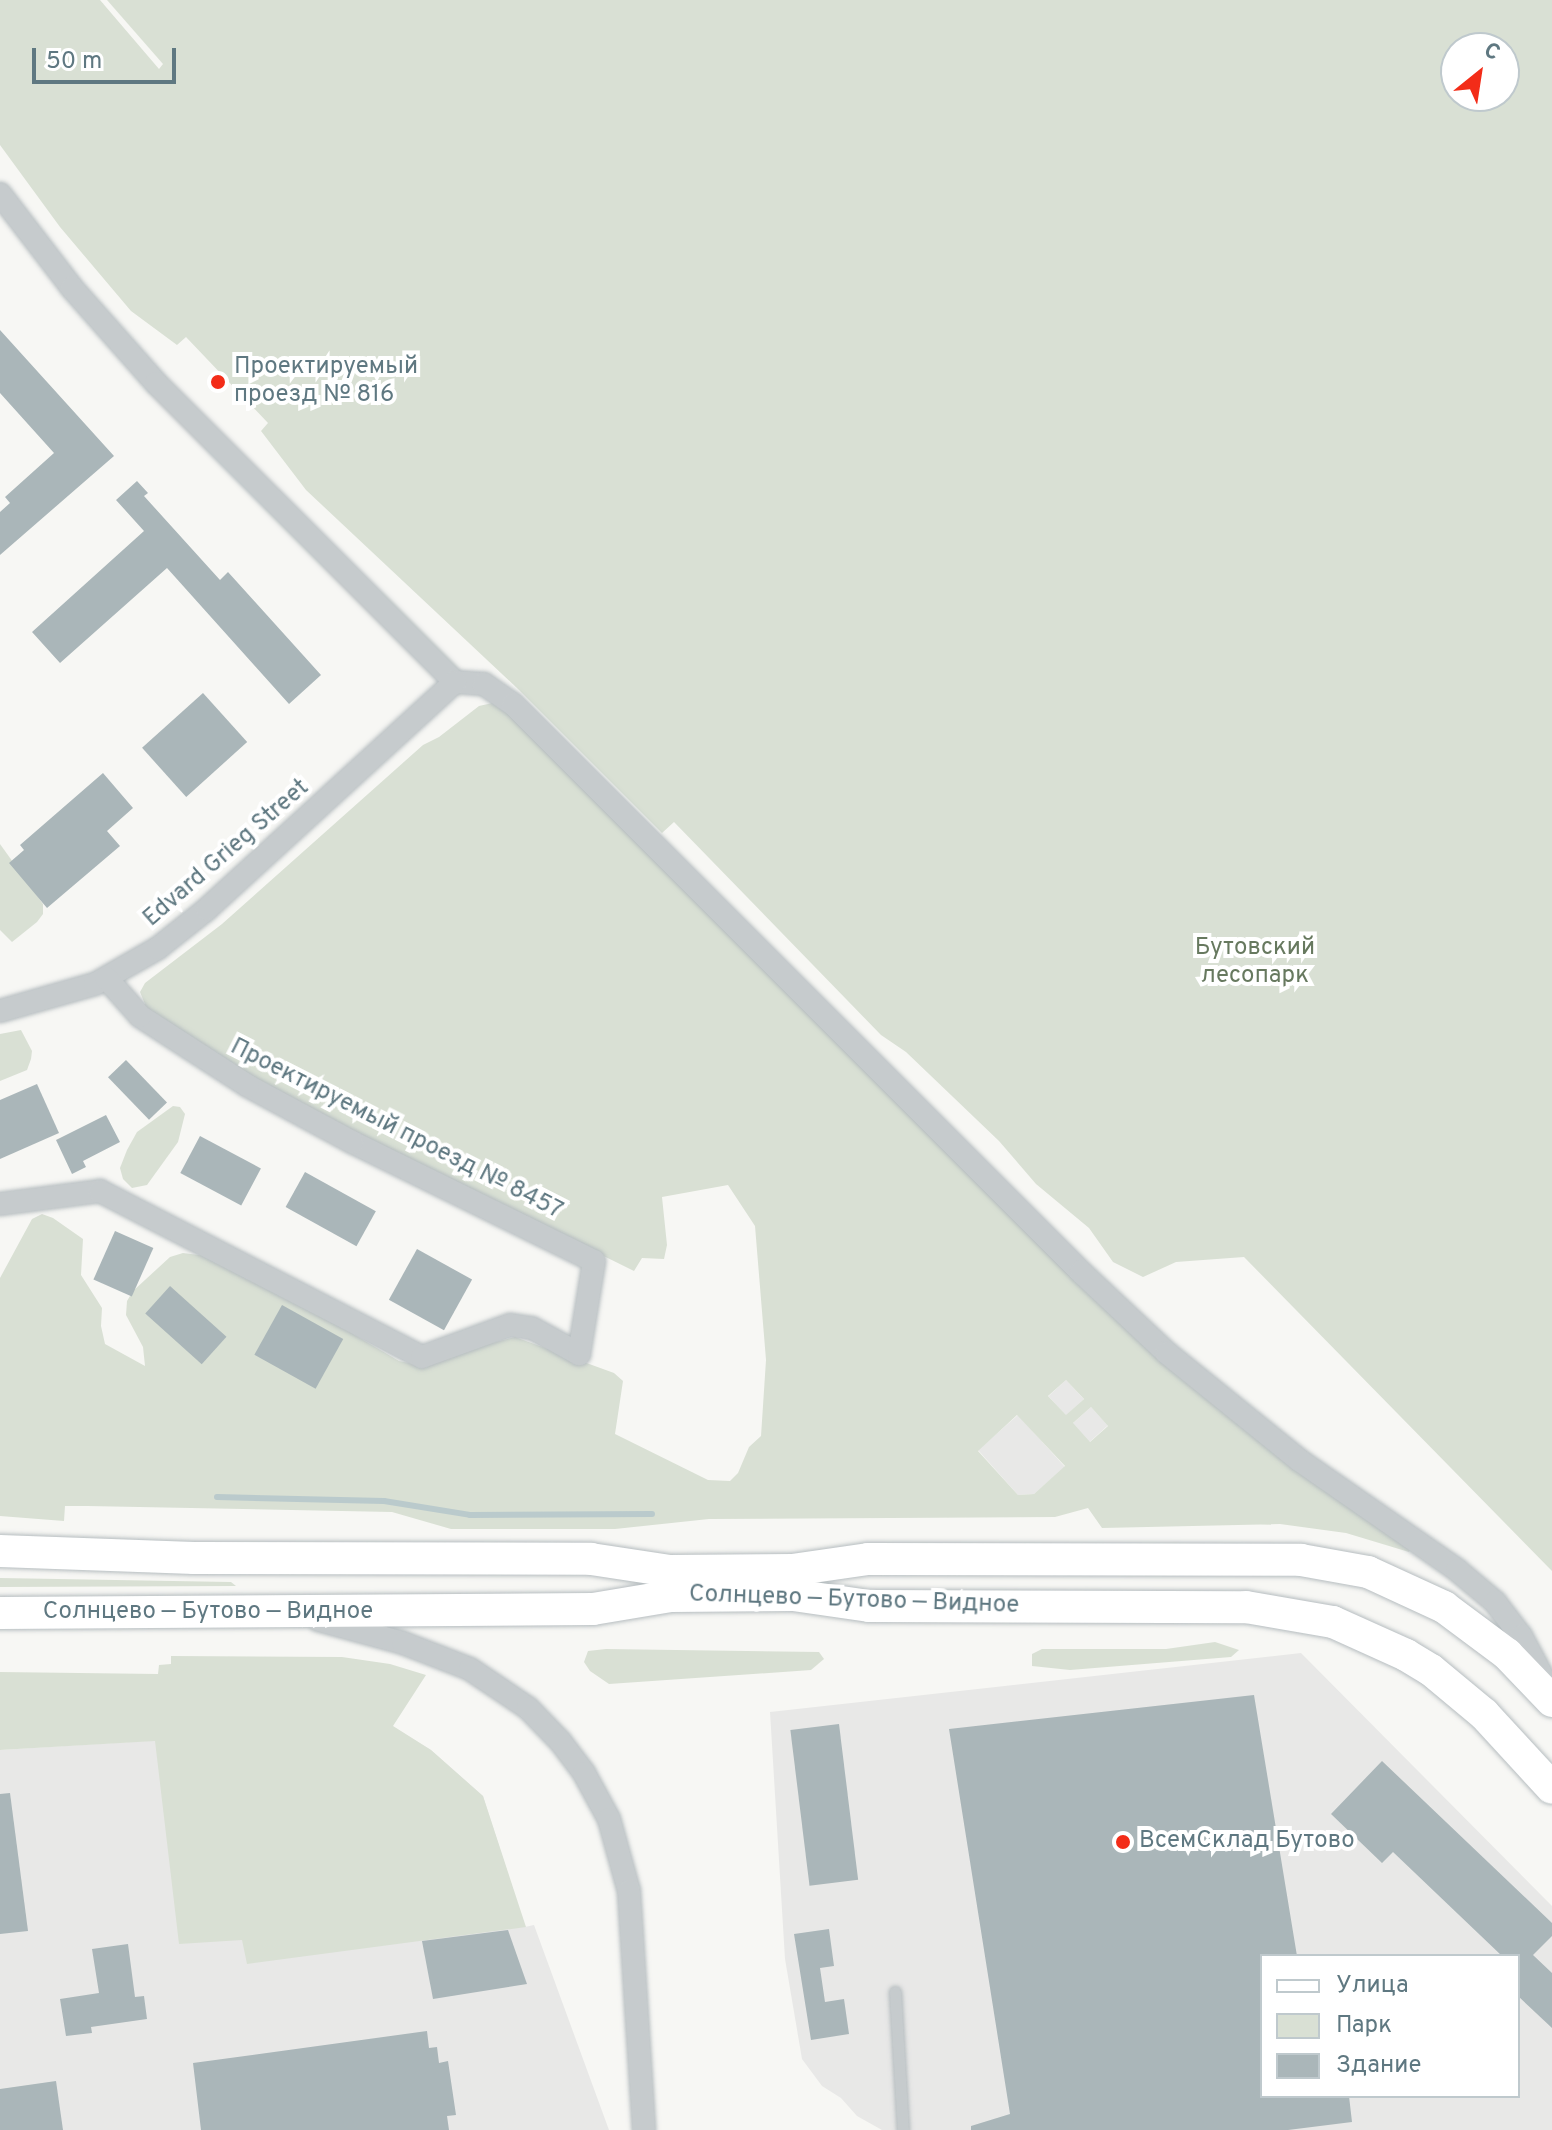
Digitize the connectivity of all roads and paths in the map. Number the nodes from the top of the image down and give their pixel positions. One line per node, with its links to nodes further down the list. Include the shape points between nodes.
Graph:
1 (0, 194): 2 (street, via 72,288 156,383)
2 (455, 682): 3 (street, Edvard Grieg Street, via 198,917); 9 (street, via 484,684 513,704 1167,1353 1274,1441 1495,1602 1521,1636)
3 (107, 979): 4 (street, Edvard Grieg Street); 5 (street, Проектируемый проезд № 8457, via 140,1016 258,1091 594,1261 579,1354 532,1328 510,1325 422,1357 100,1191)
4 (0, 1011)
5 (0, 1204)
6 (0, 1551): 10 (main road, Солнцево — Бутово — Видное, via 194,1558 591,1559 670,1571 792,1570 868,1559 1301,1560 1368,1572 1444,1607 1507,1654)
7 (0, 1613): 8 (main road, Солнцево — Бутово — Видное)
8 (288, 1613): 11 (main road, Солнцево — Бутово — Видное, via 593,1609 671,1596 793,1595 869,1606 1220,1605 1277,1611 1360,1632 1431,1670 1494,1723); 13 (street, via 403,1643 470,1669 528,1708 584,1773 609,1819 629,1891)
9 (1552, 1694)
10 (1552, 1701)
11 (1552, 1788)
12 (895, 1992): 14 (lane)
13 (644, 2130)
14 (903, 2130)

